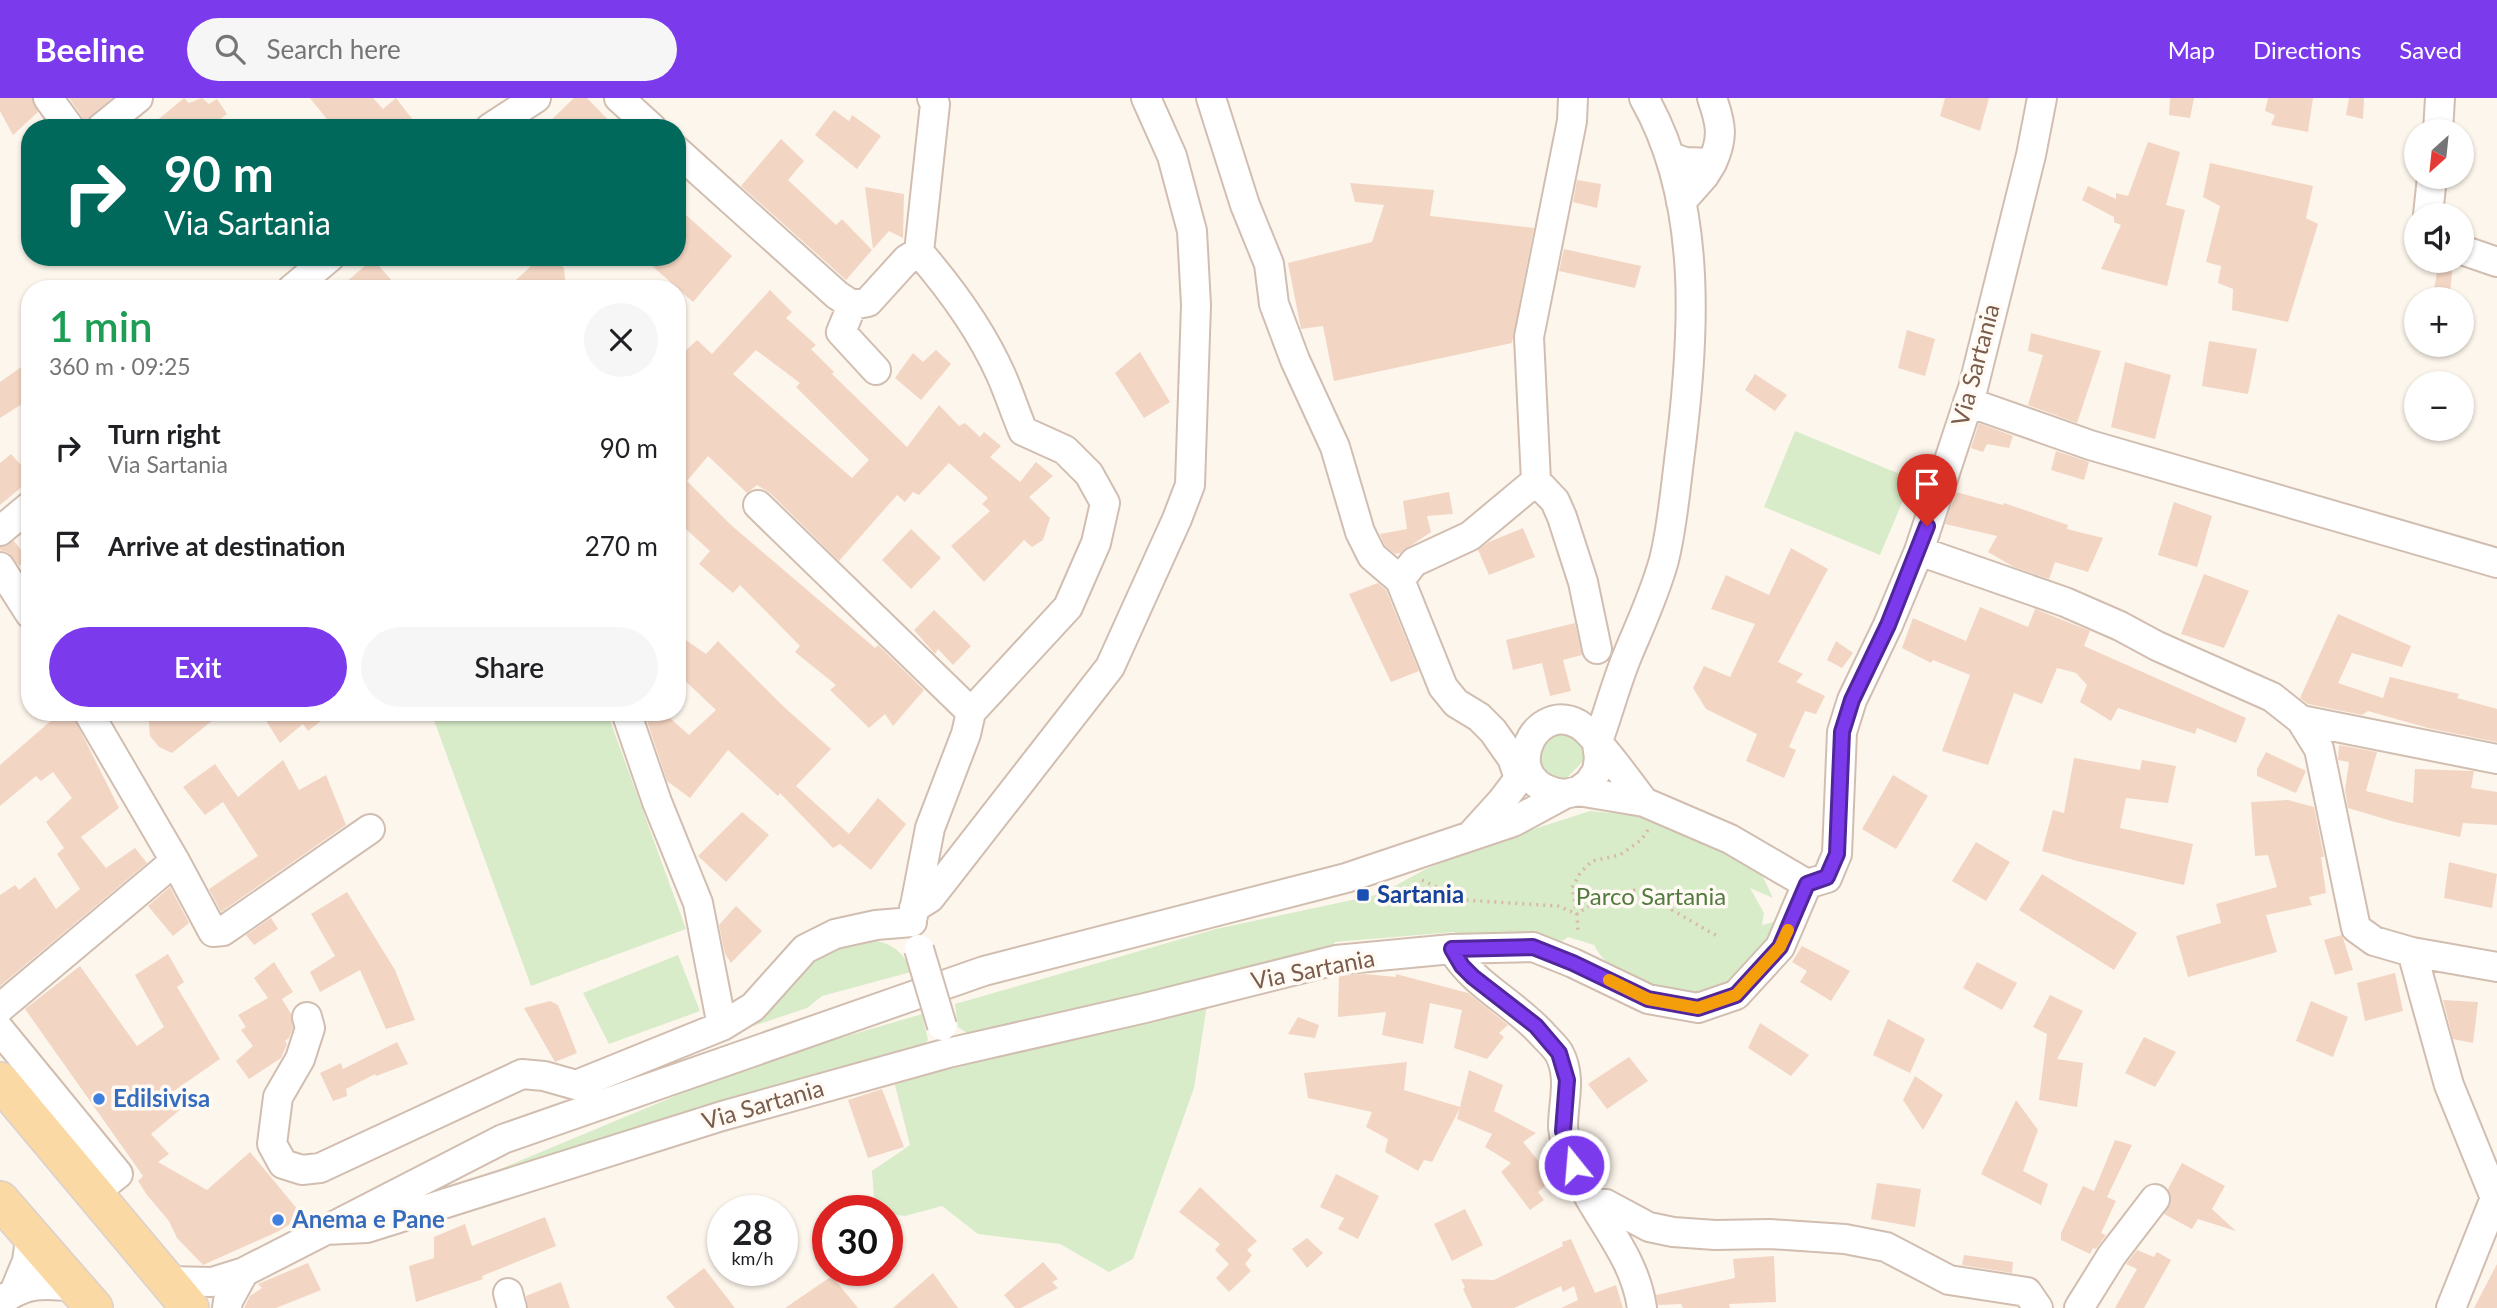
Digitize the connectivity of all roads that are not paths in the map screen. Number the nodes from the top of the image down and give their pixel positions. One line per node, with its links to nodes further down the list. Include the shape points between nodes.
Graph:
1 (48, 98): 13 (street)
2 (138, 98): 14 (street)
3 (536, 98): 15 (street)
4 (619, 98): 16 (street)
5 (932, 98): 22 (street)
6 (1146, 98): 57 (street, via 1172,156 1192,230 1196,305 1190,485 1110,667)
7 (1211, 98): 37 (street, via 1269,264 1274,304 1335,447 1360,532 1372,556)
8 (1573, 98): 30 (street, via 1529,337)
9 (1644, 98): 18 (street)
10 (1712, 98): 20 (street, via 1720,120 1720,145)
11 (2042, 98): 29 (street, Via Sartania)
12 (2440, 98): 17 (street)
13 (63, 119)
14 (112, 119)
15 (504, 119)
16 (642, 119)
17 (2439, 119)
18 (1671, 157): 20 (street); 21 (street)
19 (686, 159): 27 (street)
20 (1712, 163): 21 (street)
21 (1681, 202): 40 (street, via 1690,264 1692,330 1687,401 1664,558)
22 (919, 252): 27 (street, via 868,302); 41 (street, via 974,326 1000,373 1023,431 1065,450 1089,474 1105,503 1096,543 1068,607)
23 (2474, 254): 24 (street)
24 (2497, 261)
25 (319, 266): 26 (street)
26 (303, 280)
27 (852, 305): 28 (street, via 841,332)
28 (876, 370)
29 (1968, 402): 34 (street, Via Sartania); 35 (street, via 2090,445)
30 (1536, 481): 37 (street, via 1470,536 1414,562); 39 (street, via 1555,500 1562,517 1583,582)
31 (758, 505): 41 (street)
32 (21, 514): 33 (street)
33 (0, 531)
34 (1919, 551): 43 (street, via 2109,621 2272,697); 56 (street, Via Sartania, via 1842,732 1837,854 1827,877)
35 (2497, 563)
36 (0, 567): 38 (street)
37 (1400, 580): 42 (street, via 1443,687 1456,703)
38 (21, 600)
39 (1597, 649)
40 (1627, 656): 46 (street); 48 (street)
41 (971, 712): 57 (street, via 930,828)
42 (1479, 717): 47 (street, via 1502,726); 50 (street)
43 (2301, 720): 49 (street); 59 (street, via 2319,749 2356,928 2374,940)
44 (93, 721): 55 (street)
45 (629, 721): 63 (street, via 698,903)
46 (1576, 722): 47 (street, via 1549,722); 48 (street)
47 (1537, 730): 50 (street, via 1529,741)
48 (1597, 744): 51 (street, via 1597,771 1589,783); 52 (street)
49 (2497, 758)
50 (1523, 773): 51 (street, via 1553,793); 54 (street)
51 (1572, 793): 52 (street); 54 (street, via 1513,822)
52 (1648, 814): 56 (street, via 1730,839)
53 (370, 829): 55 (street, via 223,932 213,932)
54 (1469, 836): 73 (street, via 1346,878 984,971 503,1139)
55 (175, 861): 61 (street)
56 (1807, 884): 58 (street, Via Sartania, via 1780,947 1736,995 1698,1008 1648,999 1533,947)
57 (913, 915): 63 (street, via 835,934 805,949 753,1007); 65 (street, bridge)
58 (1452, 949): 65 (street, Via Sartania, via 1336,960 1145,1008); 72 (street, via 1473,977 1536,1026 1559,1053 1567,1080 1563,1131)
59 (2412, 952): 60 (street); 69 (street, via 2449,1085)
60 (2497, 967)
61 (0, 1008)
62 (307, 1017): 63 (street, via 310,1028 300,1059 278,1097 272,1144 283,1164 302,1170 320,1168 522,1074 576,1085)
63 (722, 1026)
64 (0, 1031): 68 (street, via 118,1174)
65 (945, 1040): 73 (street, Via Sartania, via 367,1228)
66 (0, 1082): 67 (main road)
67 (16, 1112): 68 (main road)
68 (94, 1193): 78 (main road)
69 (2496, 1198): 83 (street)
70 (2155, 1199): 82 (street)
71 (0, 1200): 74 (main road)
72 (1592, 1203): 80 (street, via 1627,1259); 81 (street, via 1606,1204 1649,1227 1673,1233 1770,1234 1886,1247 1949,1280 2027,1292)
73 (325, 1230): 75 (street, Via Sartania)
74 (31, 1233): 76 (street, via 27,1261); 77 (main road)
75 (244, 1272): 78 (street, Via Sartania); 79 (street)
76 (8, 1296): 77 (street, via 42,1284)
77 (86, 1297)
78 (175, 1299)
79 (227, 1308)
80 (1642, 1308)
81 (2038, 1308)
82 (2079, 1308)
83 (2451, 1308)

